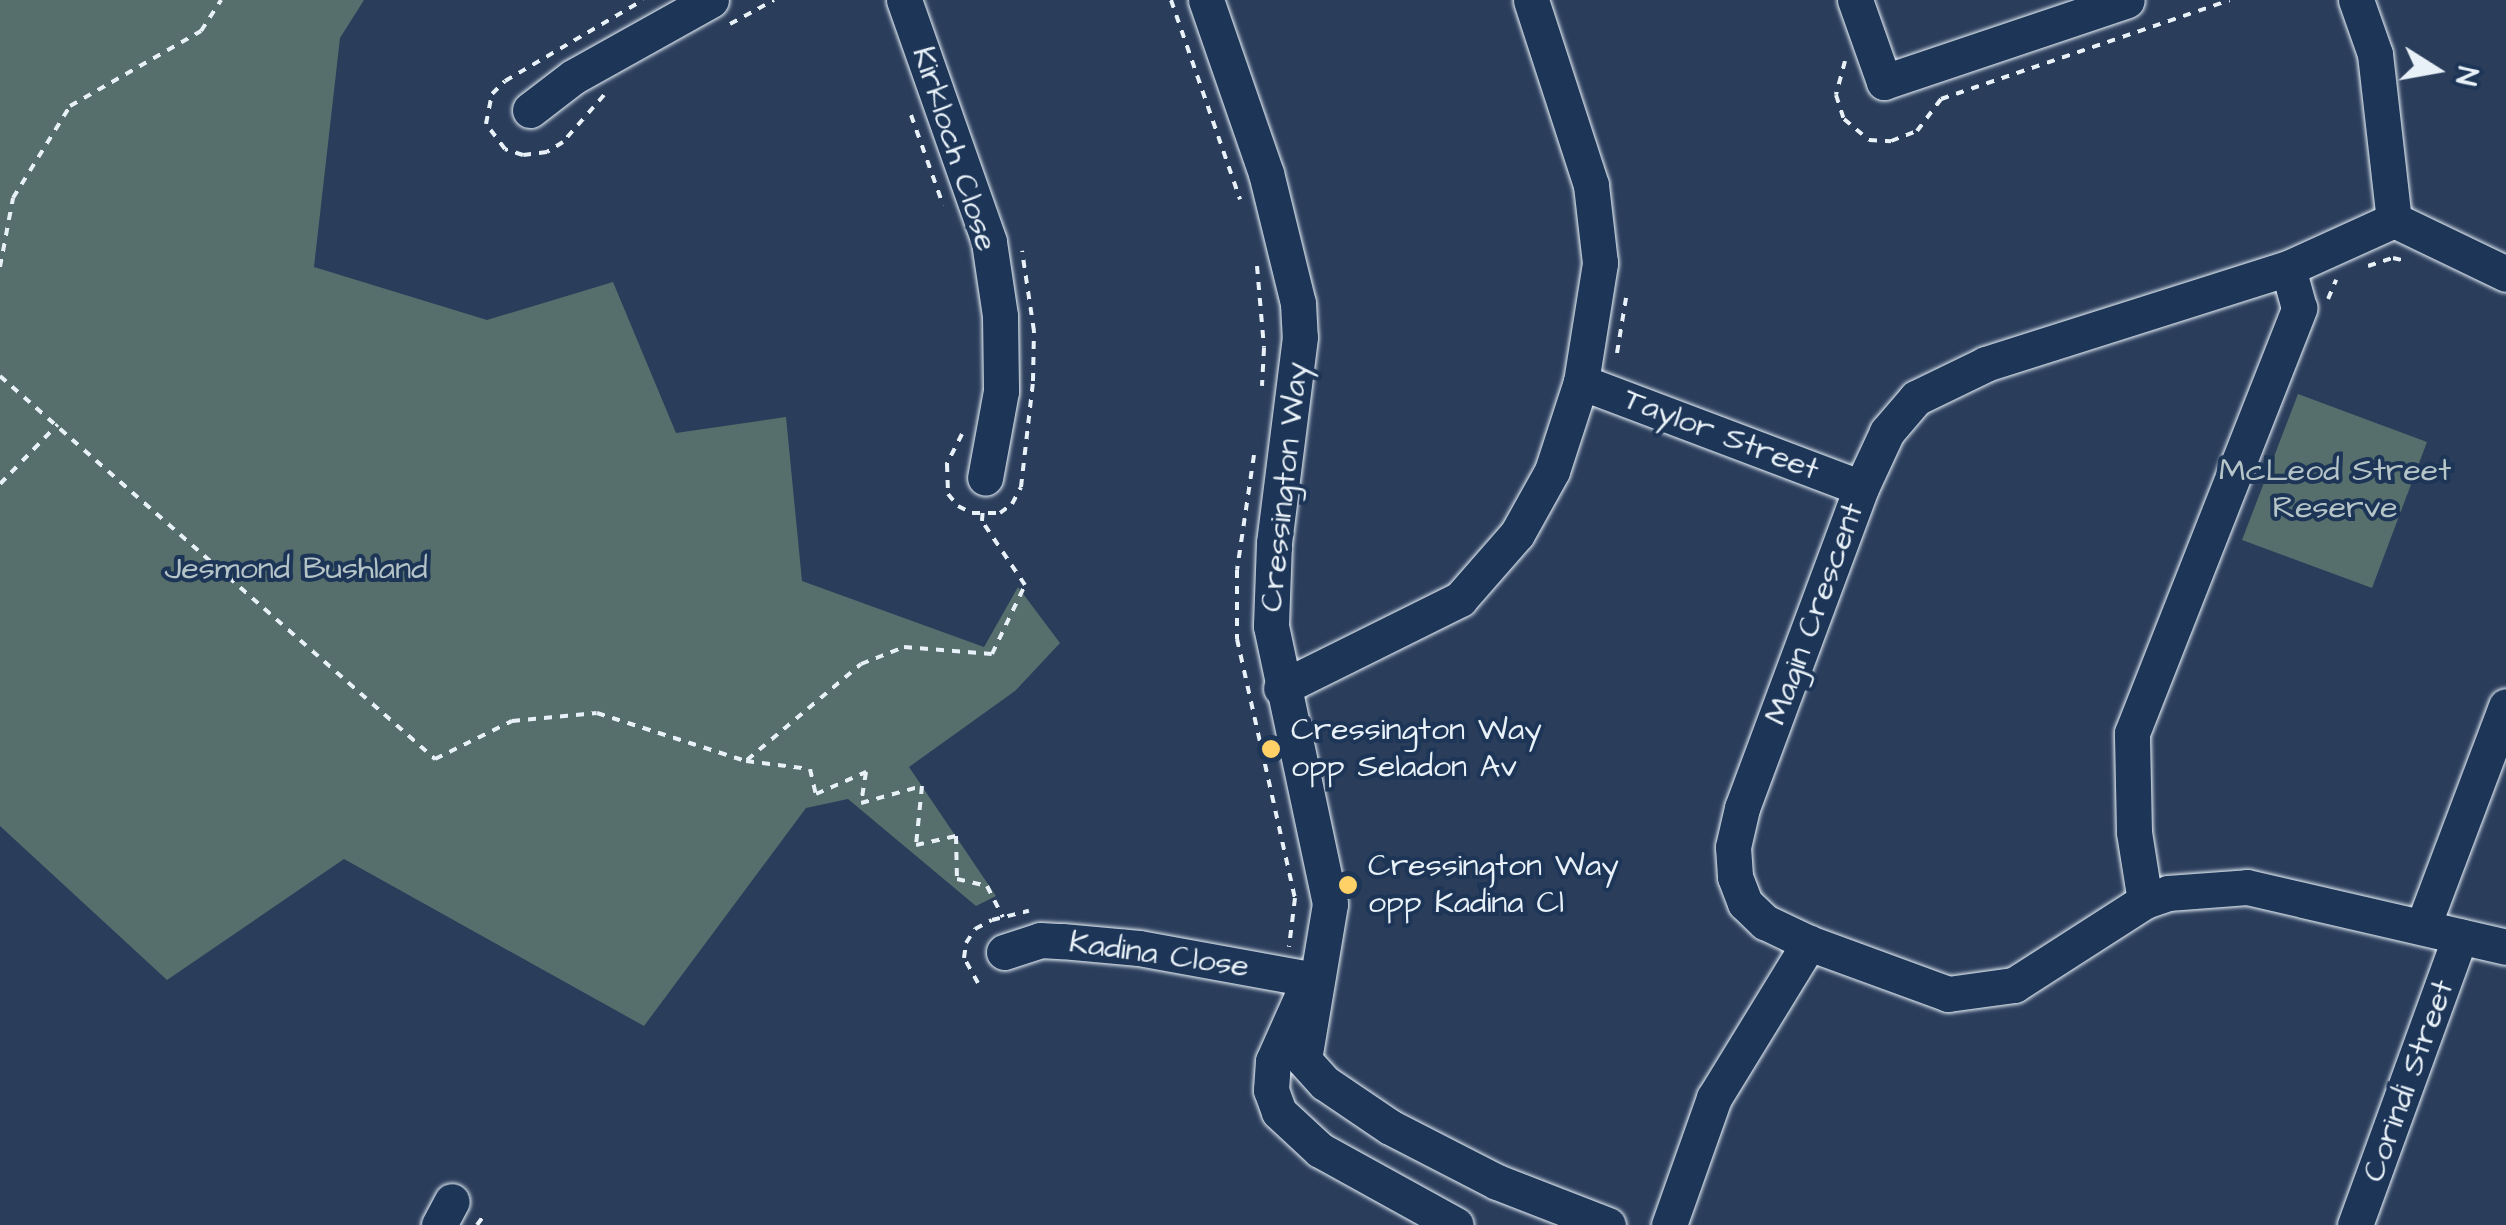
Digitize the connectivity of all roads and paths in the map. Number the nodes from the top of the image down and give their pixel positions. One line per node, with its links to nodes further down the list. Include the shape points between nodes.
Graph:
1 (222, 0): 16 (path, via 200,31 70,106 13,198)
2 (711, 0): 11 (street, via 573,77)
3 (904, 0): 29 (street, Kirkloch Close, via 988,242 1000,316 1001,391)
4 (1171, 0): 12 (path)
5 (1206, 0): 33 (street, Cressington Way, via 1266,173 1298,303 1294,410 1272,571 1271,626)
6 (1531, 0): 24 (street, via 1591,185 1600,263)
7 (1855, 0): 8 (street, via 1884,82)
8 (2127, 0)
9 (2356, 0): 14 (street, via 2374,54)
10 (908, 108): 13 (path)
11 (530, 110)
12 (1243, 208)
13 (945, 212)
14 (2394, 220): 18 (street, Magin Crescent); 20 (street)
15 (1256, 264): 25 (path)
16 (0, 266)
17 (2420, 266): 19 (path, via 2393,258)
18 (2288, 268): 31 (street, Magin Crescent, via 1945,382 1916,398 1887,432); 36 (street, via 2300,308 2132,733 2133,817)
19 (2358, 270)
20 (2506, 274)
21 (2342, 275): 22 (path)
22 (2326, 304)
23 (0, 376): 26 (path)
24 (1581, 382): 31 (street, Taylor Street); 33 (street, via 1552,471 1517,534 1460,598)
25 (1262, 396)
26 (58, 424): 30 (path); 35 (path, via 434,760 512,720 597,713)
27 (966, 425): 32 (path, via 946,479 958,506)
28 (1256, 440): 42 (path, via 1238,558 1238,639 1295,898)
29 (985, 478): 32 (path)
30 (0, 484)
31 (1862, 488): 40 (street, Magin Crescent, via 1733,847 1744,903)
32 (982, 516): 35 (path, via 1025,584 992,654 904,646 861,664)
33 (1281, 688): 44 (street, Cressington Way, via 1330,904)
34 (2506, 706): 38 (street)
35 (746, 761): 37 (path, via 810,769 816,794 866,772 861,803 922,786 916,845 956,836 957,879 986,886)
36 (2145, 901): 38 (street, via 2247,887); 40 (street, Magin Crescent, via 2014,984 1948,994)
37 (1003, 916)
38 (2423, 926): 39 (street)
39 (2460, 936): 41 (street); 50 (street, Corindi Street)
40 (1808, 943): 49 (street, via 1714,1098)
41 (2506, 947)
42 (1288, 950)
43 (1004, 952): 44 (street, Kadina Close, via 1062,940)
44 (1315, 980): 45 (street, via 1303,1052 1308,1067 1390,1126); 46 (street, via 1272,1062 1276,1106 1320,1150)
45 (1497, 1182): 47 (street); 48 (street)
46 (1456, 1225)
47 (1572, 1225)
48 (1608, 1225)
49 (1669, 1225)
50 (2355, 1225)

